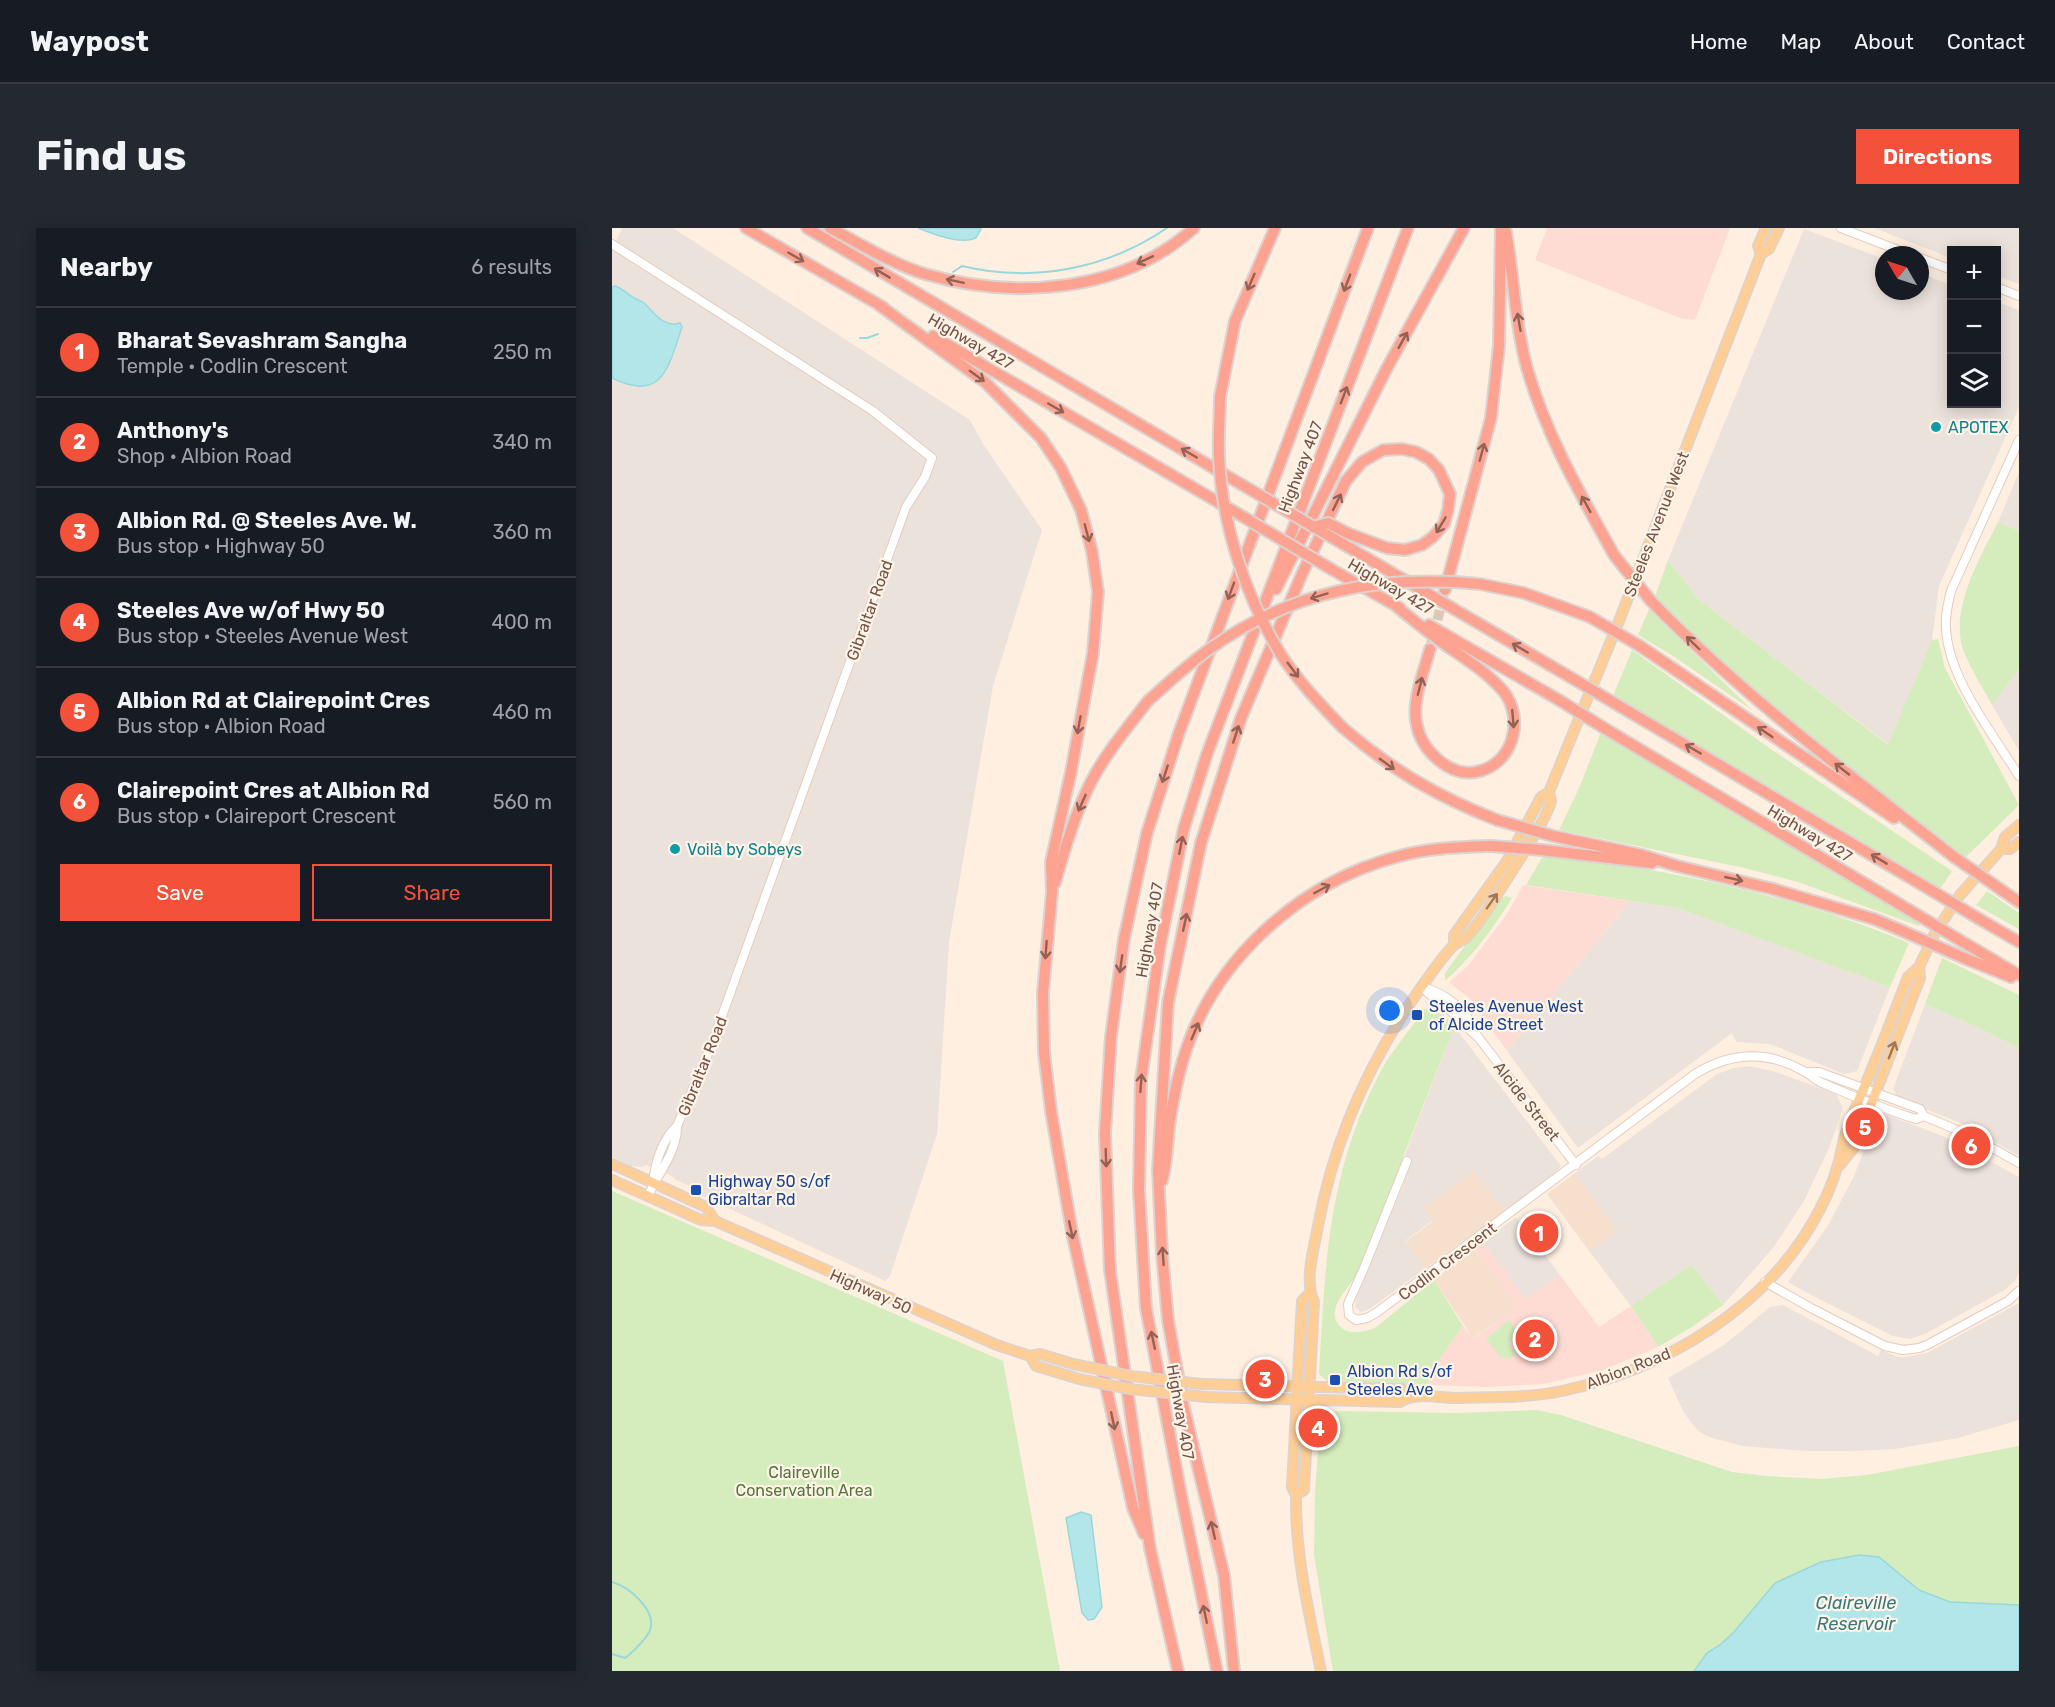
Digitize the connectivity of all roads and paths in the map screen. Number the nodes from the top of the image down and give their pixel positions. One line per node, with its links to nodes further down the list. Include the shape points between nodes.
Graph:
1 (746, 228): 20 (highway, Highway 427, one-way to 20)
2 (807, 228): 22 (highway, Highway 427, one-way to 2, bridge)
3 (830, 228): 4 (highway, one-way to 3, via 1156,254 1115,273 1073,285 1011,289 923,273)
4 (1194, 228)
5 (1275, 228): 32 (highway, one-way to 32, bridge, via 1235,321 1220,397 1219,458 1228,525 1248,589 1281,653 1342,727 1401,774 1458,805 1553,836)
6 (1368, 228): 66 (highway, Highway 407, one-way to 66, via 1179,733 1146,833 1124,939 1111,1037 1105,1133 1110,1270)
7 (1408, 228): 25 (highway, Highway 407, one-way to 7)
8 (1464, 228): 25 (highway, one-way to 8, via 1387,368)
9 (1503, 228): 23 (highway, one-way to 9, via 1491,418 1499,346); 31 (highway, one-way to 9, bridge, via 1720,669 1651,601 1614,555 1554,440 1527,368)
10 (1766, 228): 15 (main road, Steeles Avenue West, via 1758,246)
11 (1779, 228): 15 (main road, Steeles Avenue West, via 1770,249)
12 (1841, 228): 14 (street)
13 (612, 244): 52 (street, Gibraltar Road, via 873,411 932,458 906,507 710,1049 677,1126 669,1133)
14 (1888, 246)
15 (1761, 254): 39 (main road, Steeles Avenue West, via 1549,792 1541,796 1507,861)
16 (1929, 261): 17 (street)
17 (1947, 268)
18 (2001, 289): 19 (street)
19 (2019, 296)
20 (879, 305): 24 (highway, Highway 427, one-way to 24, bridge); 33 (highway, one-way to 33, via 985,382 1015,410 1061,468 1081,510 1098,592 1093,653 1051,862)
21 (2019, 440): 27 (street, via 1951,591 1946,629 1953,662 1969,697)
22 (1313, 527): 35 (highway, Highway 427, one-way to 22, bridge); 53 (highway, one-way to 22, bridge, via 1168,1004 1202,843 1241,718 1302,574 1346,482 1362,462 1383,450 1416,452 1439,470 1450,494 1444,524 1422,545 1406,550 1387,548 1328,523)
23 (1445, 590)
24 (1396, 606): 26 (highway, one-way to 26, via 1483,671 1504,693 1515,712 1508,751 1476,772 1452,770 1422,742 1416,724 1417,700); 37 (highway, Highway 427, bridge)
25 (1248, 646): 68 (highway, Highway 407, one-way to 25, via 1146,1308 1139,1190 1141,1080 1160,946 1184,828)
26 (1430, 649)
27 (2019, 776)
28 (2019, 825): 30 (main road, Albion Road, via 2005,837)
29 (2019, 842): 30 (main road, Albion Road, via 2010,849)
30 (2001, 849): 36 (main road, Albion Road, via 1954,904)
31 (1954, 857): 33 (highway, one-way to 33, bridge, via 1640,646 1590,617 1524,593 1480,584 1399,581 1359,586 1281,609 1210,648 1148,701 1092,781 1072,826); 34 (highway, bridge)
32 (1677, 866): 38 (highway, one-way to 38, bridge, via 1874,919); 53 (highway, one-way to 32, bridge, via 1183,1058 1206,1005 1234,961 1267,927 1302,900 1348,875 1396,857 1449,847 1542,850)
33 (1052, 892): 66 (highway, one-way to 66, via 1043,993 1051,1111 1073,1237 1132,1508)
34 (2019, 902)
35 (2019, 942)
36 (1919, 967): 41 (main road, Albion Road, via 1908,977); 42 (main road, Albion Road, one-way to 36, via 1920,978)
37 (2019, 975)
38 (2019, 980)
39 (1422, 987): 49 (street, Alcide Street, via 1438,991 1473,1024 1478,1037); 58 (main road, Steeles Avenue West, via 1381,1050 1348,1123 1321,1211)
40 (1805, 1072): 41 (street, Codlin Crescent, via 1819,1072); 43 (street, Codlin Crescent); 49 (street, Codlin Crescent, via 1758,1056 1717,1062 1695,1074)
41 (1864, 1089): 42 (street, Codlin Crescent); 43 (main road, Albion Road)
42 (1875, 1094): 44 (main road, Albion Road); 45 (street, Codlin Crescent, via 1920,1109)
43 (1860, 1099): 44 (street, Codlin Crescent); 50 (main road, Albion Road)
44 (1871, 1104): 45 (street, Codlin Crescent, via 1916,1119); 50 (main road, Albion Road, via 1855,1146)
45 (1924, 1116): 47 (street)
46 (1407, 1161): 49 (street, Codlin Crescent, via 1348,1304 1349,1315 1356,1320 1376,1313)
47 (2019, 1163)
48 (612, 1164): 52 (main road, Highway 50)
49 (1576, 1165)
50 (1834, 1172): 56 (main road, Albion Road, via 1809,1228)
51 (612, 1180): 54 (main road, Highway 50)
52 (653, 1183): 54 (street, Gibraltar Road); 55 (main road, Highway 50, via 706,1207)
53 (1160, 1190): 69 (highway, one-way to 53, via 1224,1575 1175,1365 1162,1253)
54 (648, 1196): 55 (main road, Highway 50, via 701,1220)
55 (714, 1221): 59 (main road, Highway 50, via 986,1341)
56 (1765, 1282): 57 (street, via 1885,1346 1903,1350 1927,1345 2008,1301); 62 (main road, Albion Road, via 1700,1336 1647,1364 1601,1381 1532,1395)
57 (2019, 1291)
58 (1310, 1293): 60 (main road, Steeles Avenue West, via 1302,1301); 61 (main road, Steeles Avenue West, via 1314,1302)
59 (1030, 1356): 60 (main road, Highway 50, bridge, via 1040,1354 1131,1376 1202,1384); 63 (main road, Highway 50, bridge, via 1036,1366 1130,1389)
60 (1297, 1387): 61 (main road, Highway 50); 63 (main road, Steeles Avenue West)
61 (1309, 1387): 62 (main road, Albion Road, via 1402,1389); 64 (main road, Steeles Avenue West)
62 (1408, 1397): 64 (main road, Albion Road, via 1400,1402)
63 (1296, 1400): 64 (main road, Albion Road); 65 (main road, Steeles Avenue West, via 1292,1487)
64 (1309, 1400): 65 (main road, Steeles Avenue West, via 1304,1491)
65 (1296, 1496): 70 (main road, Steeles Avenue West, via 1298,1552)
66 (1150, 1548): 67 (highway, Highway 407)
67 (1178, 1671)
68 (1217, 1671)
69 (1234, 1671)
70 (1321, 1671)

